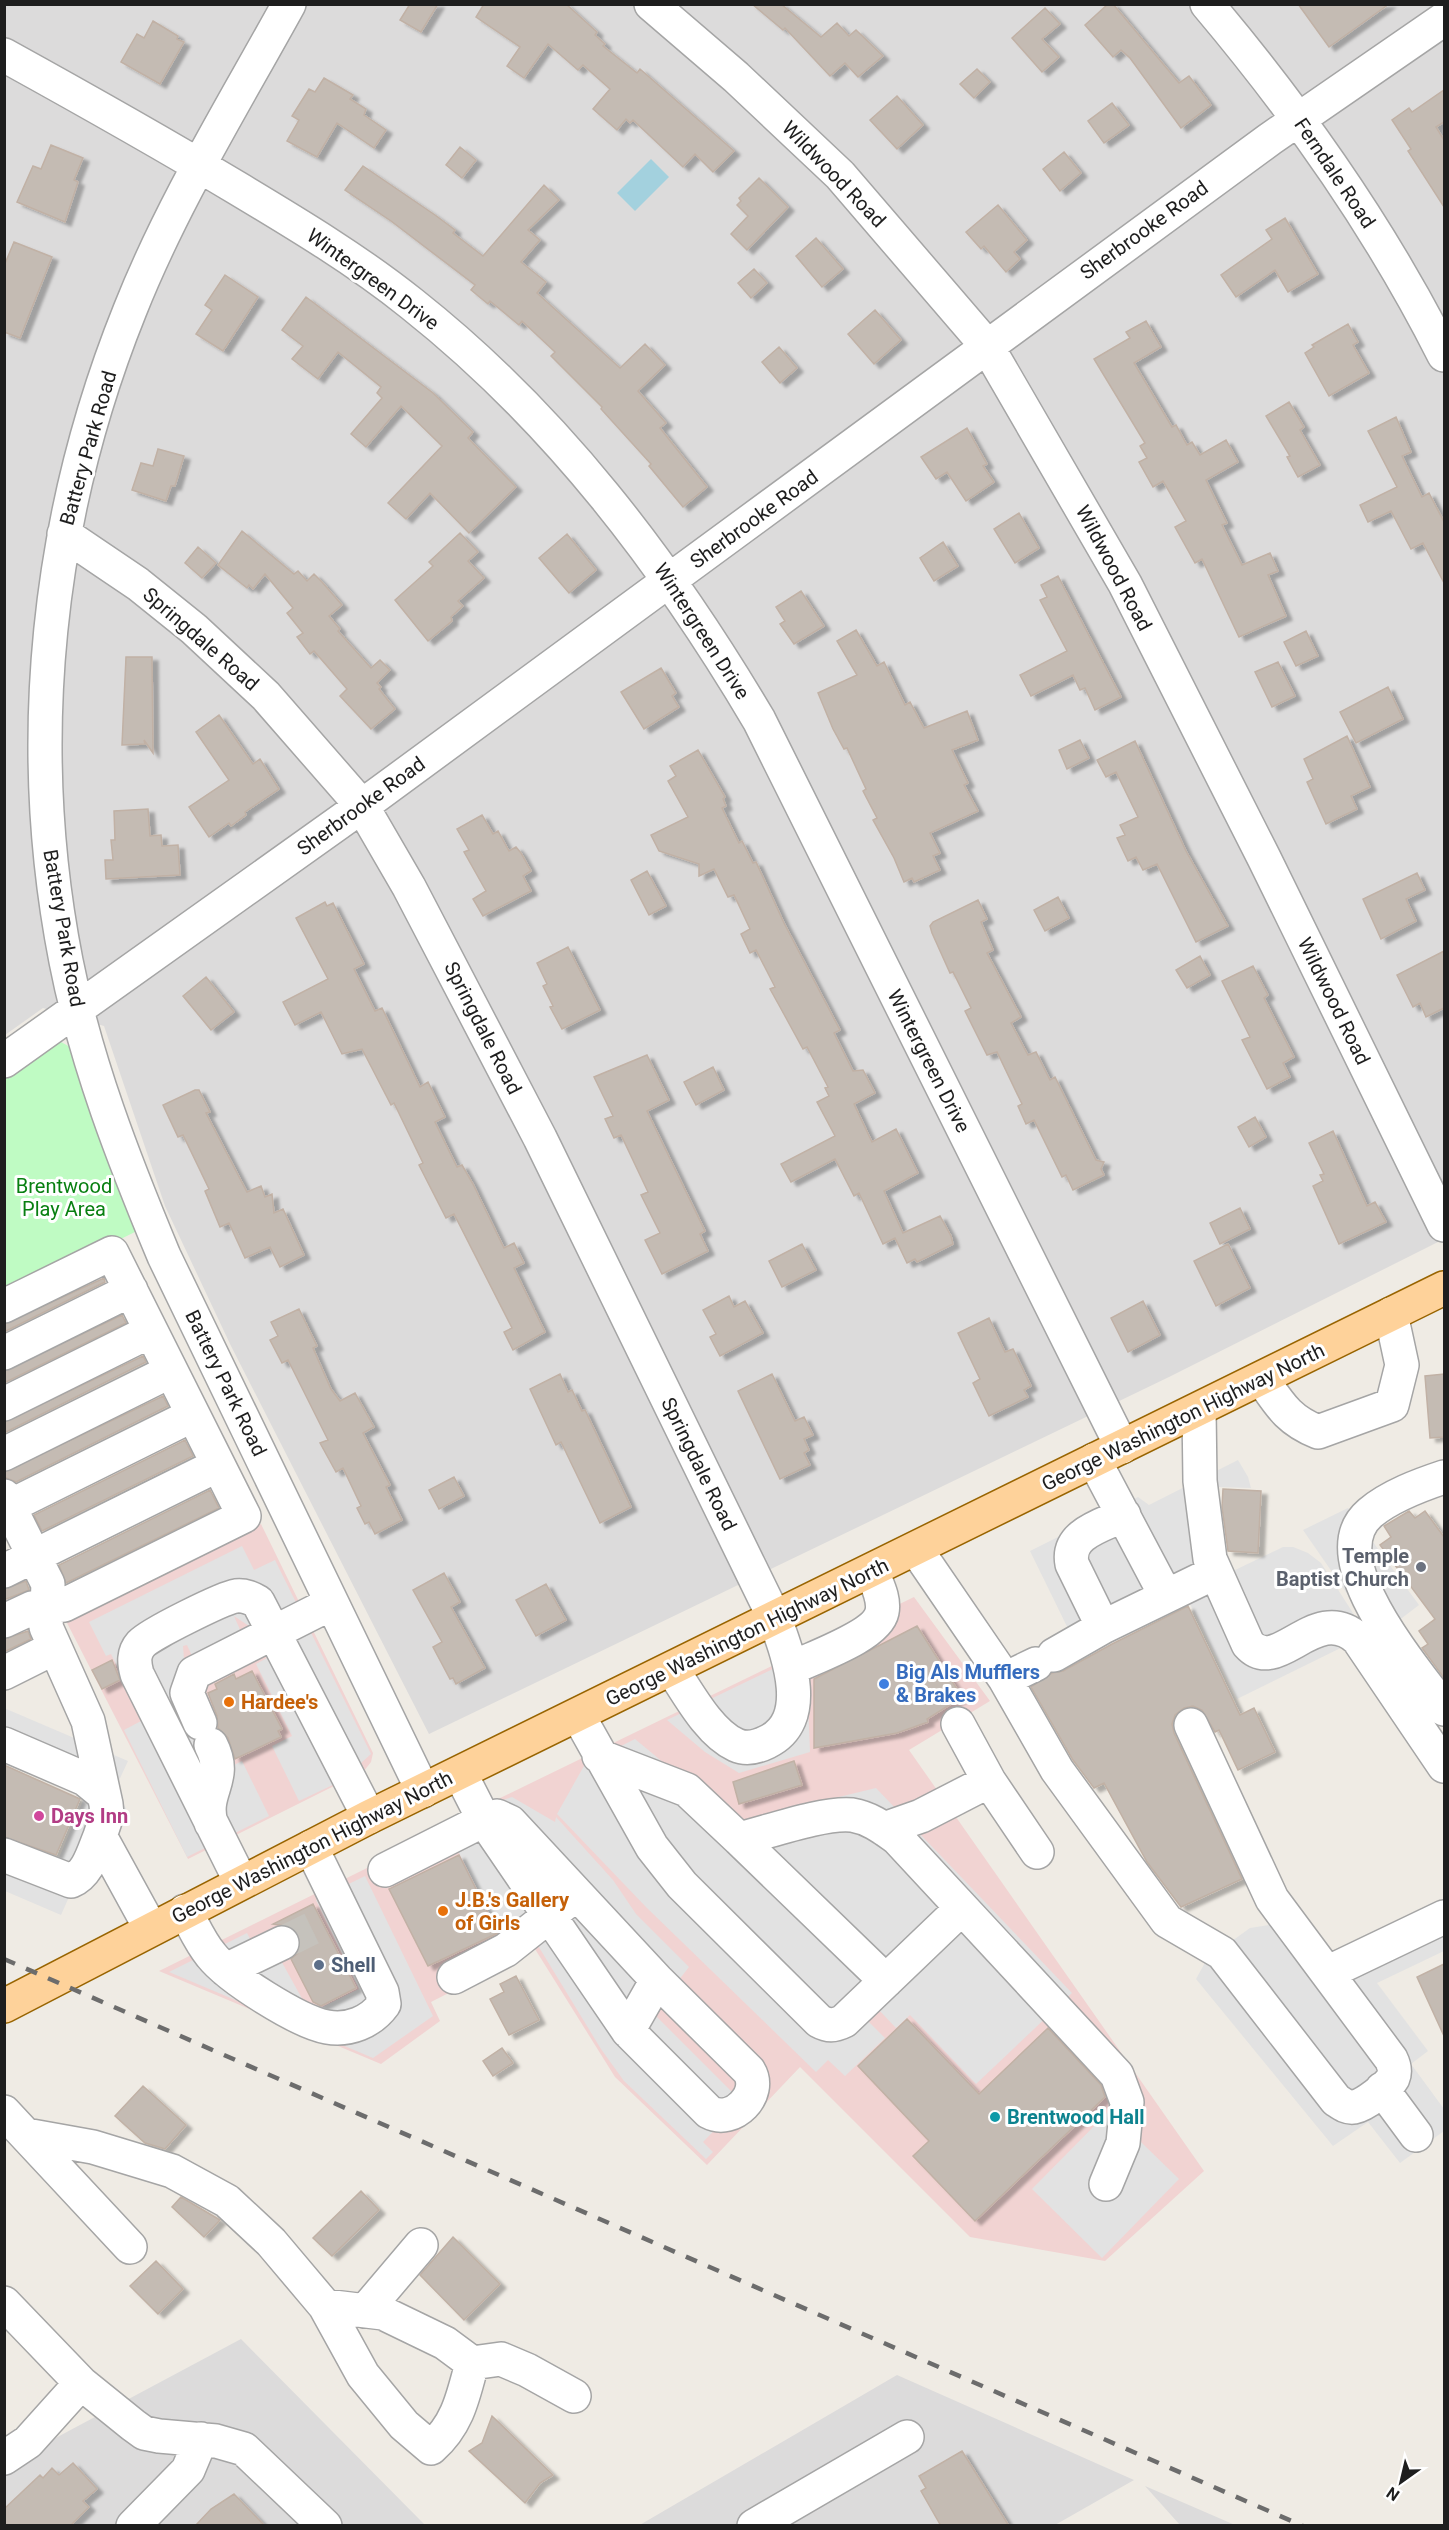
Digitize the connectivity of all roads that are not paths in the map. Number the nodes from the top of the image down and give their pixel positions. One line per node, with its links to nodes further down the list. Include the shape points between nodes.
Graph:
1 (289, 4): 7 (street, Battery Park Road)
2 (651, 4): 8 (street, Wildwood Road, via 736,76 840,175)
3 (1207, 4): 6 (street, Ferndale Road)
4 (1444, 19): 6 (street, Sherbrooke Road)
5 (4, 55): 7 (street, Wintergreen Drive)
6 (1298, 119): 8 (street, Sherbrooke Road); 9 (street, Ferndale Road, via 1389,254)
7 (200, 166): 10 (street, Battery Park Road, via 129,312 94,413); 11 (street, Wintergreen Drive, via 312,232 412,303 476,358 596,483)
8 (987, 346): 11 (street, Sherbrooke Road); 15 (street, Wildwood Road, via 1125,584)
9 (1444, 355)
10 (64, 534): 12 (street, Springdale Road, via 138,584 194,629 266,696); 13 (street, Battery Park Road, via 45,679 45,735 56,904)
11 (671, 580): 12 (street, Sherbrooke Road); 27 (street, Wintergreen Drive, via 759,720)
12 (362, 806): 13 (street, Sherbrooke Road); 41 (street, Springdale Road, via 409,887 540,1138)
13 (78, 1010): 14 (street, Sherbrooke Road); 39 (street, Battery Park Road, via 130,1175 164,1256)
14 (4, 1061)
15 (1444, 1225)
16 (1444, 1288): 19 (main road, George Washington Highway North)
17 (130, 1290): 18 (street, via 112,1253); 20 (street); 21 (street)
18 (4, 1306)
19 (1391, 1314): 23 (main road, George Washington Highway North); 23 (street, via 1402,1365 1392,1405 1318,1432 1286,1415)
20 (151, 1331): 22 (street); 24 (street)
21 (4, 1353)
22 (171, 1371): 26 (street); 28 (street)
23 (1262, 1379): 25 (main road, George Washington Highway North)
24 (4, 1404)
25 (1199, 1410): 27 (main road, George Washington Highway North); 37 (street, via 1200,1480)
26 (193, 1415): 29 (street); 31 (street)
27 (1108, 1453): 32 (street, Wintergreen Drive); 33 (main road, George Washington Highway North)
28 (4, 1454)
29 (218, 1465): 34 (street); 40 (street, via 244,1516 64,1605)
30 (1444, 1477): 50 (street, via 1417,1486 1369,1514 1355,1536 1355,1561 1366,1594 1384,1624)
31 (6, 1504): 34 (street)
32 (1124, 1515): 38 (street, Wintergreen Drive); 43 (street, via 1082,1535 1070,1553)
33 (916, 1549): 36 (main road, George Washington Highway North); 49 (street)
34 (34, 1556): 35 (street); 40 (street, via 48,1584)
35 (4, 1571)
36 (872, 1571): 41 (main road, George Washington Highway North); 46 (street, via 881,1596 878,1623)
37 (1214, 1573): 38 (street); 56 (street, via 1255,1651 1273,1652 1321,1629 1348,1629)
38 (1166, 1596): 43 (street)
39 (332, 1603): 44 (street); 59 (street, Battery Park Road)
40 (47, 1606): 42 (street, via 32,1608); 45 (street, via 46,1627)
41 (775, 1619): 46 (street, Springdale Road); 47 (main road, George Washington Highway North)
42 (4, 1621)
43 (1103, 1627): 49 (street)
44 (275, 1631): 61 (street); 63 (street, via 194,1673 188,1693 219,1766 208,1812); 63 (street, via 258,1602 238,1595 149,1638 135,1653 137,1674)
45 (54, 1648): 48 (street); 60 (street, via 88,1721)
46 (792, 1668): 47 (street, via 789,1723 775,1738 749,1748 737,1746 701,1713)
47 (672, 1669): 51 (main road, George Washington Highway North)
48 (4, 1673)
49 (1005, 1679): 86 (street, via 1057,1770 1167,1921 1222,1953 1336,2100 1353,2107)
50 (1444, 1709)
51 (578, 1714): 55 (street); 57 (main road, George Washington Highway North)
52 (958, 1724): 58 (street)
53 (1191, 1725): 80 (street, via 1272,1899)
54 (4, 1744): 60 (street, via 85,1779)
55 (599, 1755): 66 (street, via 687,1790); 83 (street, via 652,1847 682,1885 819,2021 826,2025 844,2021)
56 (1444, 1766)
57 (460, 1773): 59 (main road, George Washington Highway North); 62 (street)
58 (989, 1781): 64 (street, via 921,1816); 68 (street)
59 (423, 1791): 61 (main road, George Washington Highway North)
60 (102, 1793): 65 (street, via 107,1815)
61 (369, 1817): 67 (main road, George Washington Highway North)
62 (484, 1820): 70 (street); 72 (street, via 497,1816 510,1822); 75 (street)
63 (211, 1822): 71 (street)
64 (884, 1828): 66 (street, via 852,1815 826,1817); 73 (street)
65 (100, 1836): 69 (street, via 85,1870 71,1881); 77 (street)
66 (739, 1839): 83 (street)
67 (311, 1847): 71 (main road, George Washington Highway North); 79 (street, via 333,1918 382,1992 384,2004 362,2024 328,2028 258,1993)
68 (1037, 1852)
69 (4, 1855)
70 (385, 1870)
71 (241, 1882): 74 (main road, George Washington Highway North)
72 (577, 1894): 75 (street); 82 (street)
73 (962, 1908): 83 (street); 90 (street, via 1117,2075 1127,2102 1123,2142)
74 (185, 1911): 77 (main road, George Washington Highway North); 79 (street, via 211,1955)
75 (548, 1917): 81 (street, via 506,1950); 85 (street)
76 (1444, 1917): 80 (street)
77 (151, 1929): 84 (main road, George Washington Highway North)
78 (282, 1943): 79 (street)
79 (226, 1970)
80 (1327, 1973): 86 (street, via 1391,2059 1394,2077)
81 (454, 1977)
82 (657, 1980): 85 (street); 85 (street, via 749,2071 754,2089 735,2112 718,2116)
83 (886, 1981)
84 (4, 2006)
85 (628, 2031)
86 (1382, 2088): 89 (street)
87 (4, 2112): 88 (street)
88 (26, 2135): 92 (street); 94 (street, via 93,2147 192,2180 227,2201 262,2234)
89 (1416, 2135)
90 (1106, 2184)
91 (421, 2245): 95 (street)
92 (130, 2247)
93 (4, 2303): 97 (street)
94 (325, 2306): 95 (street); 96 (street, via 363,2375 404,2426 431,2448 447,2434 460,2411)
95 (364, 2311): 96 (street, via 383,2313 427,2334)
96 (472, 2363): 98 (street, via 501,2359)
97 (81, 2383): 100 (street, via 144,2433); 101 (street, via 28,2442)
98 (574, 2396)
99 (908, 2437): 104 (street)
100 (201, 2439): 102 (street, via 188,2470); 103 (street, via 244,2450)
101 (4, 2458)
102 (133, 2526)
103 (324, 2526)
104 (754, 2526)

